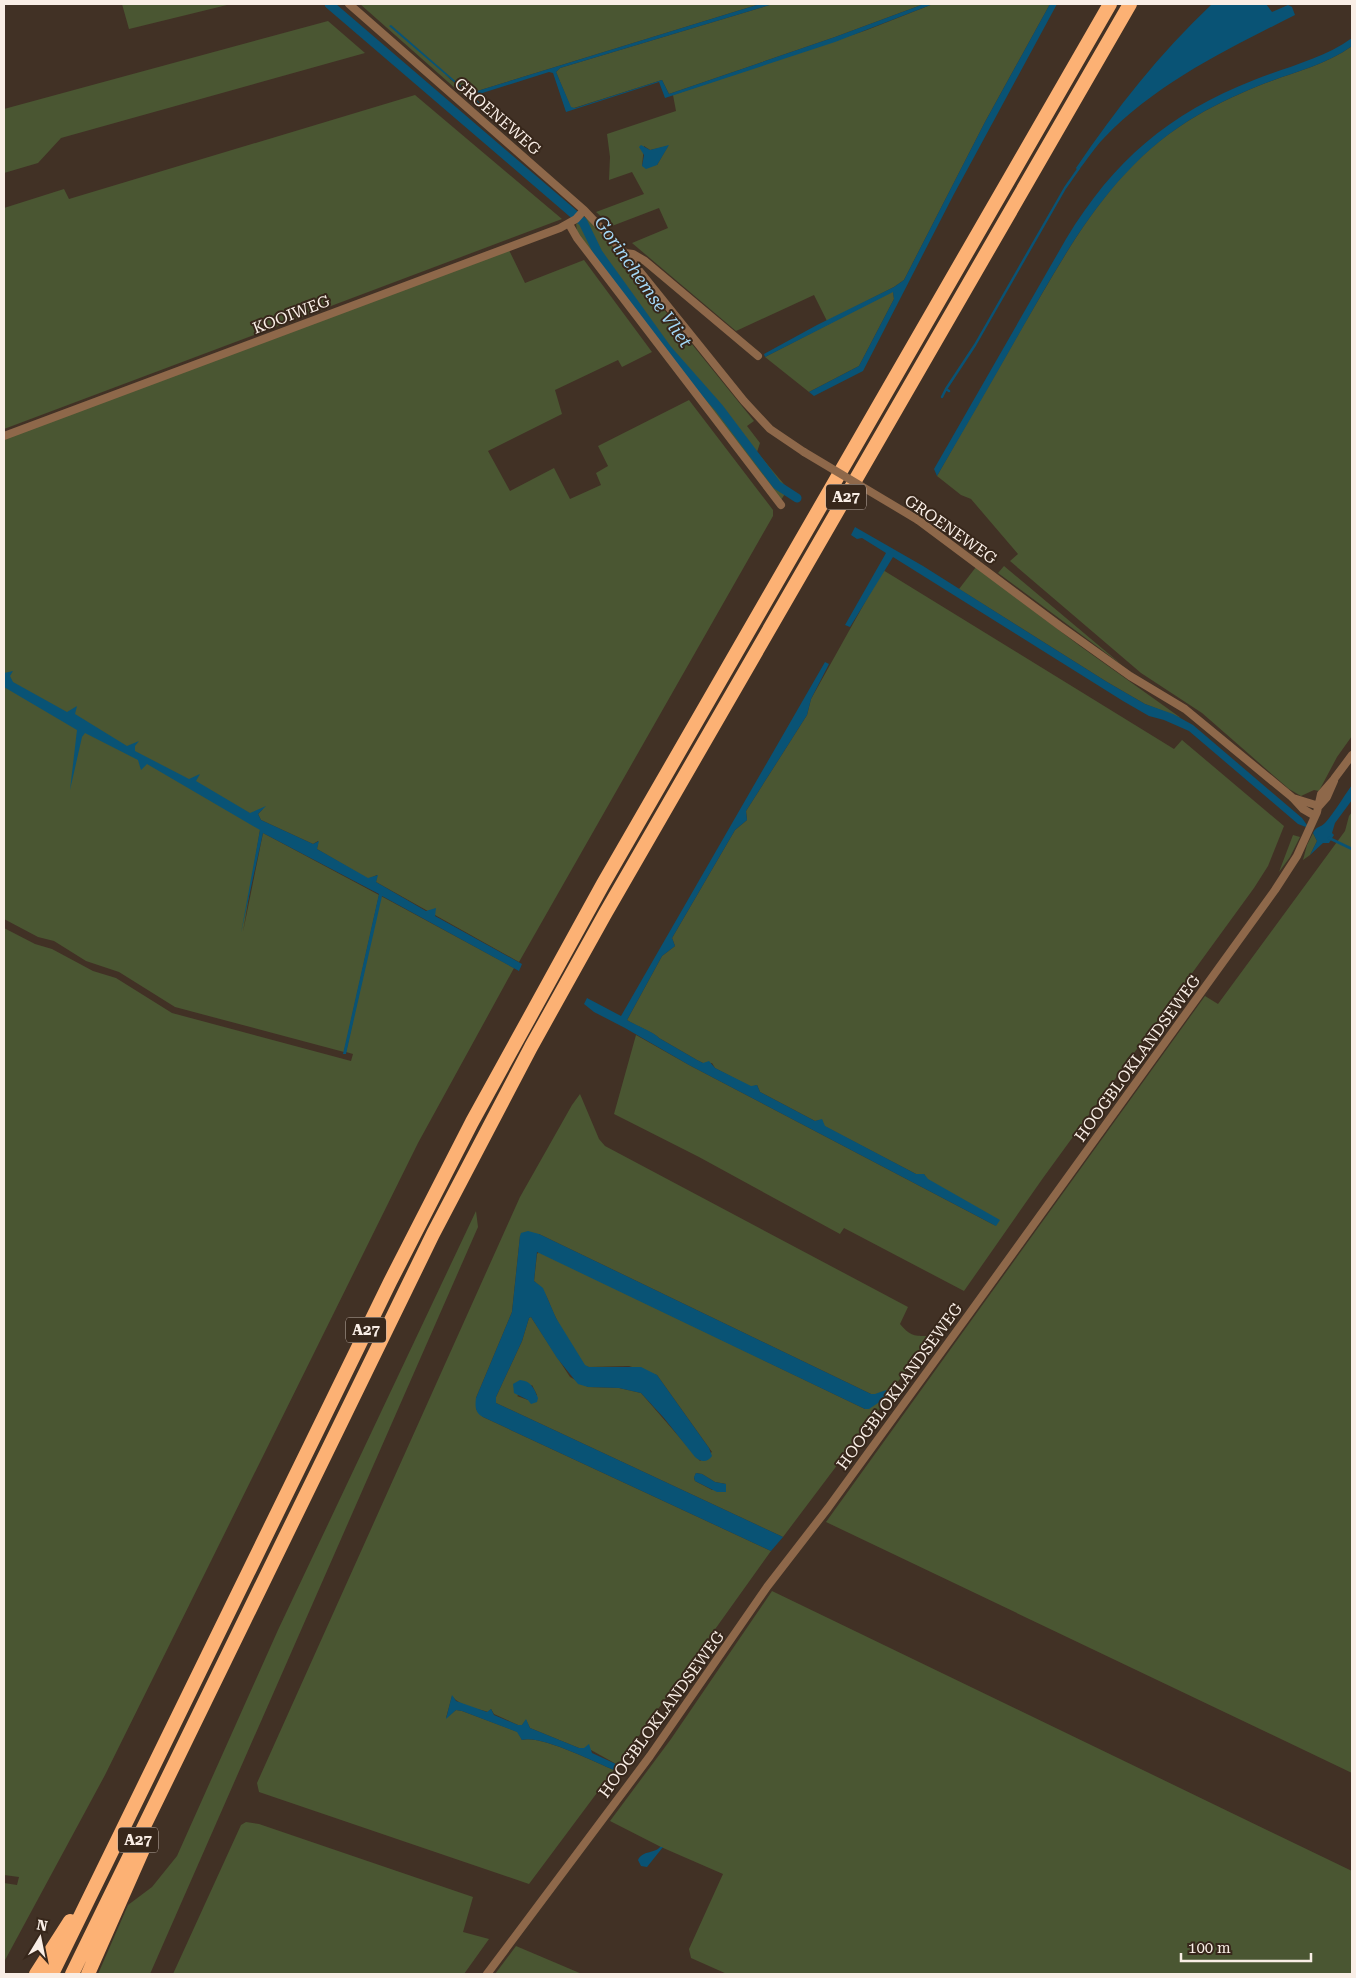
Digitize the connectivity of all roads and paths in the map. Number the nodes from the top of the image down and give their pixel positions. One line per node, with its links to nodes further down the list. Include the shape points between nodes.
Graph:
1 (349, 4): 4 (street, GROENEWEG)
2 (1110, 4): 15 (highway, A27, via 603,884 472,1122 390,1282)
3 (1130, 4): 14 (highway, A27, via 531,1047 433,1234)
4 (580, 215): 5 (street, KOOIWEG); 6 (street, GROENEWEG)
5 (569, 224): 8 (street, KOOIWEG); 9 (street)
6 (624, 253): 7 (street, GROENEWEG, via 645,261); 11 (street, GROENEWEG, bridge, via 770,429 918,520 1130,676 1185,709)
7 (758, 356)
8 (4, 436)
9 (781, 504)
10 (1352, 755): 12 (street, HOOGBLOKLANDSEWEG, via 1321,794)
11 (1293, 798): 12 (street, GROENEWEG); 13 (street, GROENEWEG)
12 (1319, 806): 13 (street, HOOGBLOKLANDSEWEG)
13 (1314, 819): 20 (street, HOOGBLOKLANDSEWEG, via 1297,856 1270,898 828,1508 767,1587 650,1756)
14 (204, 1706): 18 (highway, A27); 19 (highway, A27)
15 (103, 1870): 16 (highway, A27); 17 (highway, A27)
16 (36, 1974)
17 (52, 1974)
18 (72, 1974)
19 (88, 1974)
20 (487, 1974)

